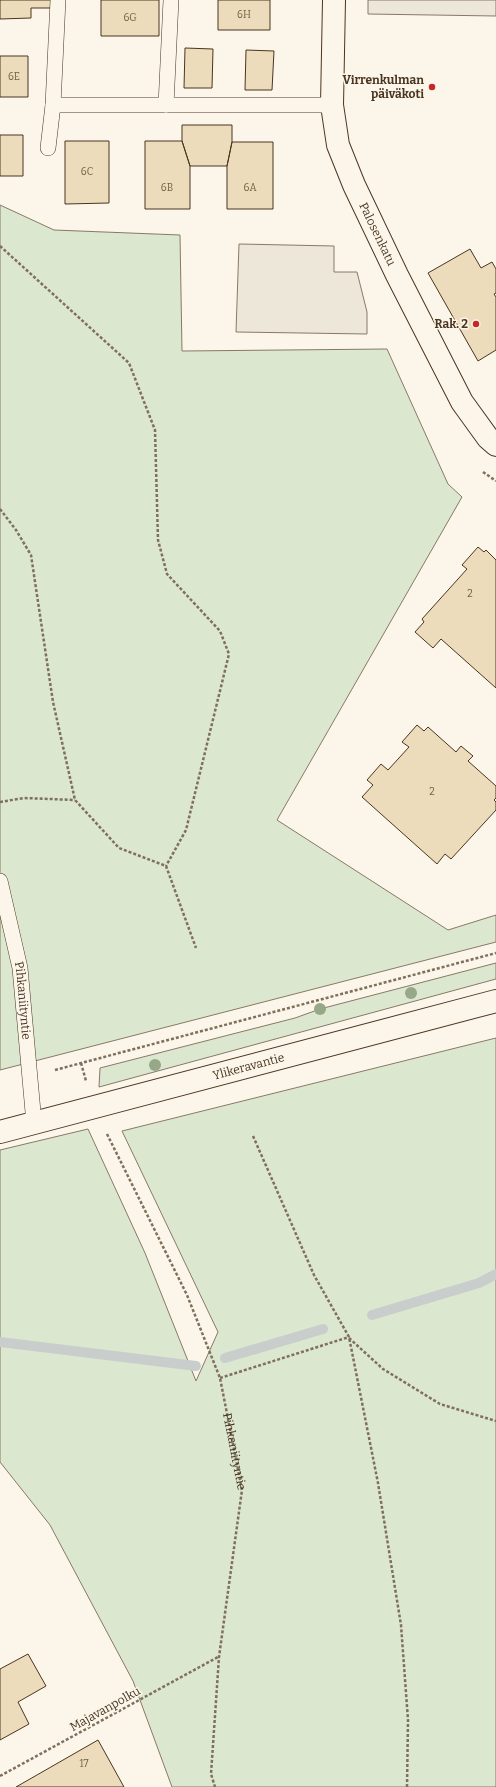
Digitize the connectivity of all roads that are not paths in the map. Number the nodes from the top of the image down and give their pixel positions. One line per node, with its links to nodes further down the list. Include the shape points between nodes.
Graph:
1 (58, 0): 4 (lane)
2 (171, 0): 5 (lane)
3 (334, 0): 6 (street, Palosenkatu)
4 (53, 105): 5 (lane); 7 (lane)
5 (166, 105): 6 (lane)
6 (332, 105): 8 (street, Palosenkatu, via 338,145 397,275 462,402)
7 (48, 148)
8 (496, 445)
9 (0, 881): 11 (lane, Pihkaniityntie, via 20,968)
10 (496, 1001): 11 (street, Ylikeravantie)
11 (34, 1123): 12 (street, Ylikeravantie)
12 (0, 1132)

